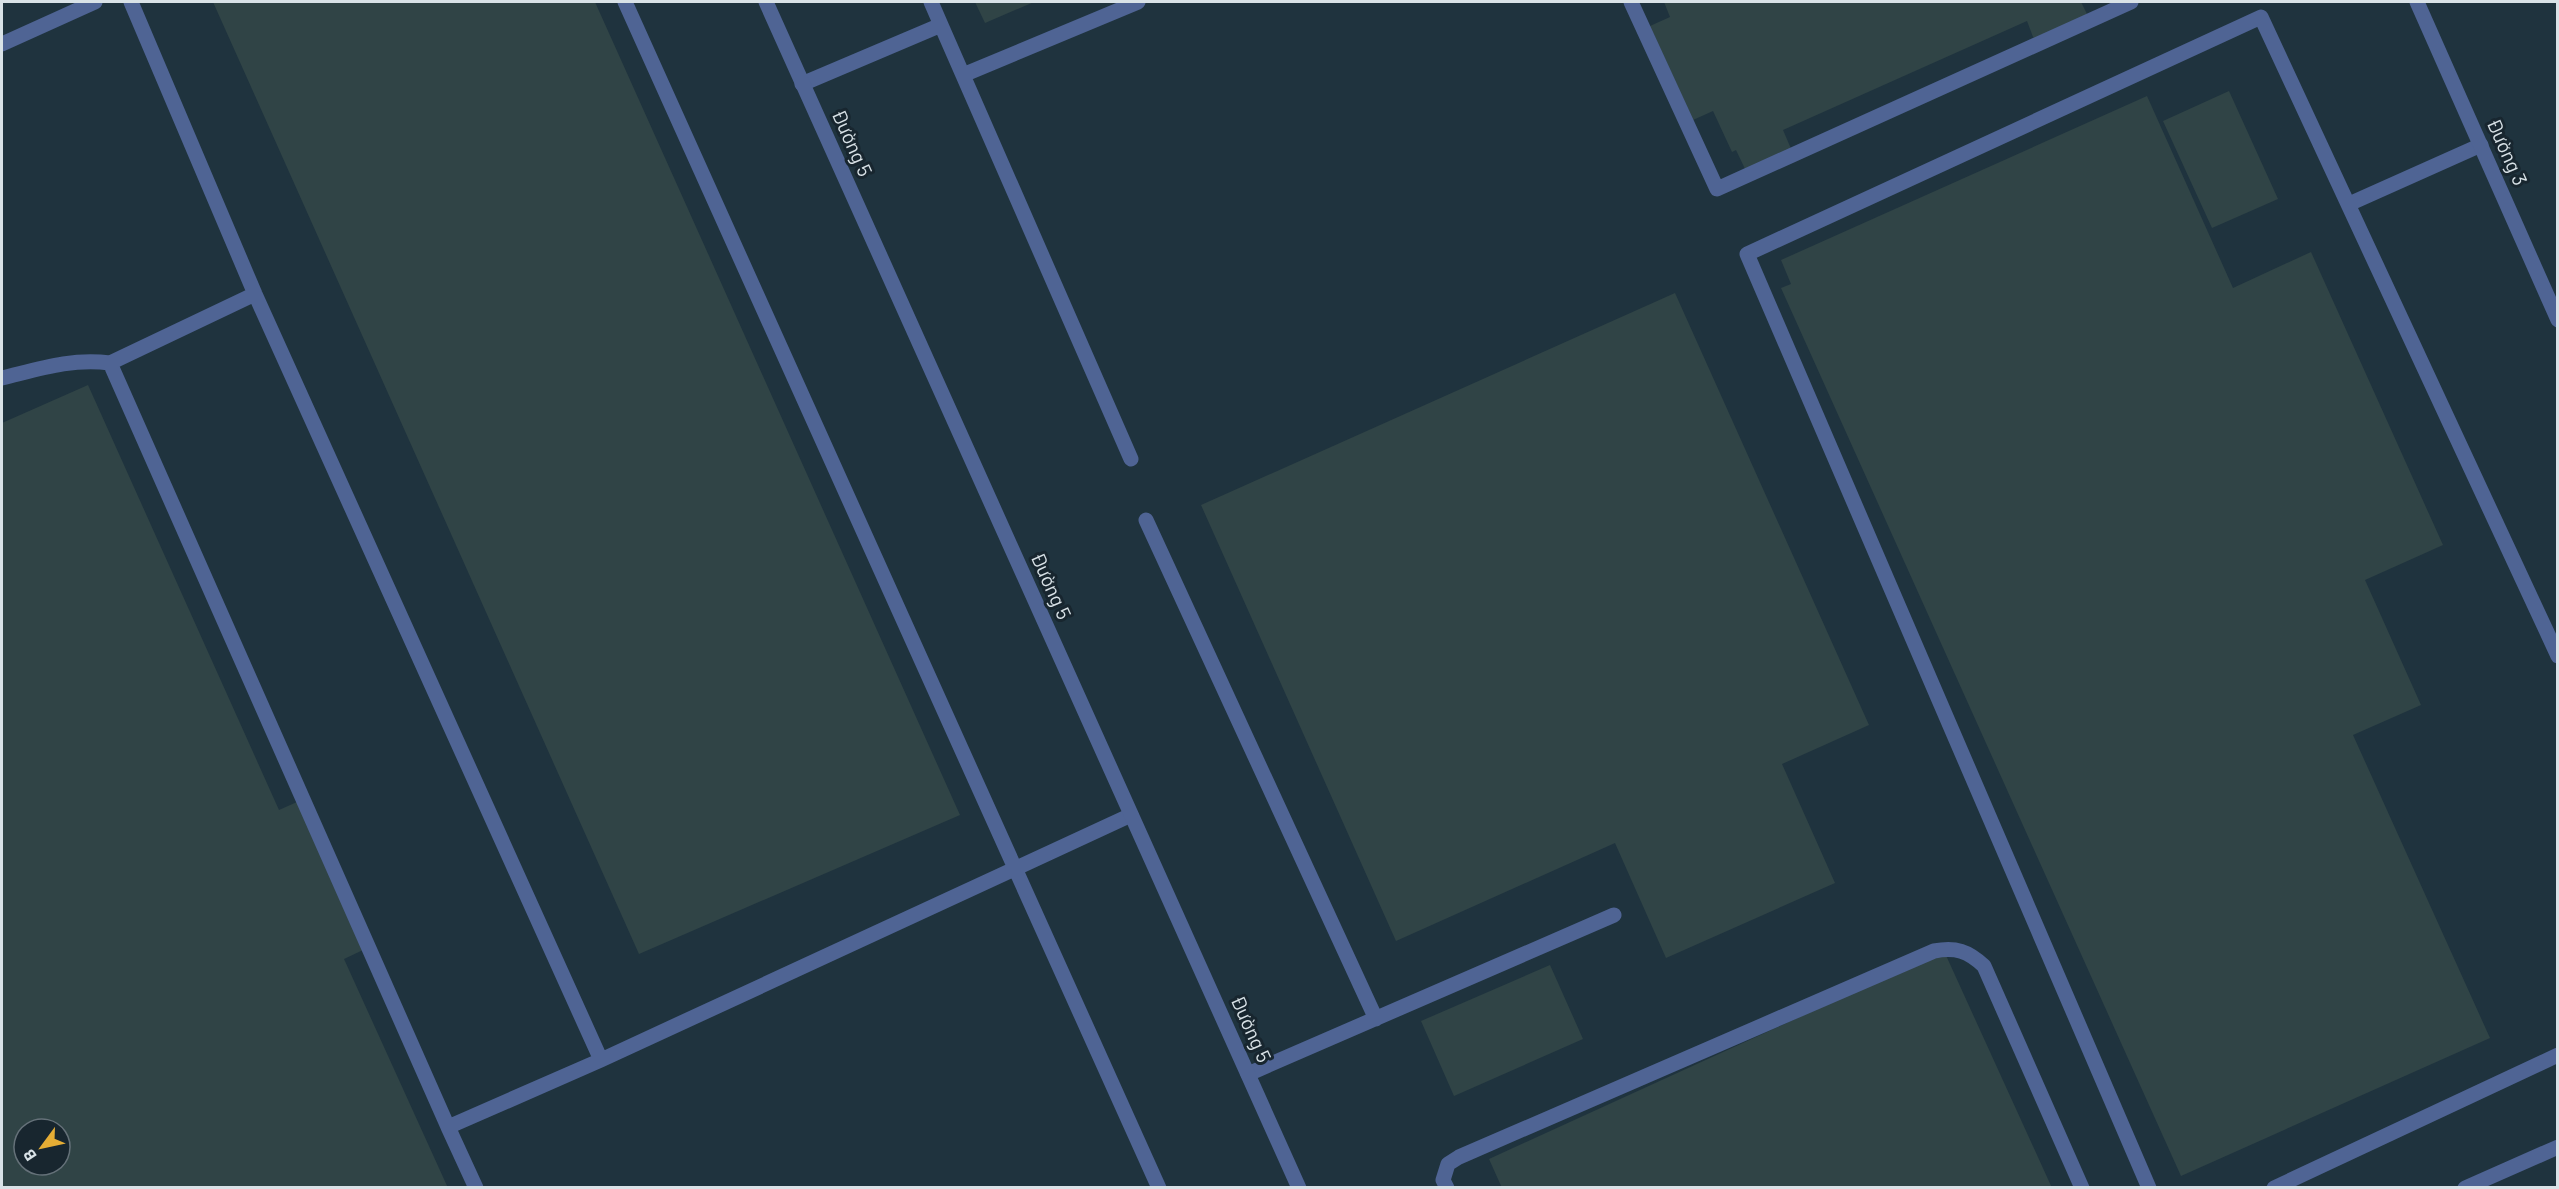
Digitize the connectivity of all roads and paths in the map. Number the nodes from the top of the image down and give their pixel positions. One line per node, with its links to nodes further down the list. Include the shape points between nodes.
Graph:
1 (95, 2): 11 (street)
2 (131, 2): 16 (street)
3 (625, 2): 24 (street)
4 (766, 2): 13 (street, Đường 5)
5 (931, 2): 10 (street)
6 (1138, 2): 12 (street)
7 (1631, 2): 8 (street, via 1717,189)
8 (2131, 2)
9 (2417, 2): 14 (street, Đường 3)
10 (941, 25): 12 (street); 13 (street)
11 (2, 44)
12 (963, 75): 20 (street)
13 (802, 84): 23 (street, Đường 5)
14 (2481, 145): 15 (street); 17 (street, Đường 3)
15 (2349, 204): 22 (street); 37 (street, via 2261,17 1748,254)
16 (255, 294): 18 (street); 28 (street)
17 (2558, 320)
18 (110, 363): 19 (street, via 60,363); 30 (street)
19 (2, 378)
20 (1131, 459)
21 (1146, 520): 26 (street)
22 (2558, 656)
23 (1131, 815): 24 (street); 29 (street, Đường 5)
24 (1015, 869): 28 (street); 33 (street)
25 (1614, 915): 26 (street)
26 (1376, 1019): 29 (street)
27 (2558, 1055): 38 (street)
28 (601, 1060): 30 (street)
29 (1248, 1074): 34 (street, Đường 5)
30 (448, 1127): 32 (street)
31 (2558, 1147): 39 (street)
32 (476, 1188)
33 (1159, 1188)
34 (1299, 1188)
35 (1447, 1188): 36 (street, via 1443,1180 1448,1164 1459,1157 1934,951 1952,947 1972,955 1984,966)
36 (2082, 1188)
37 (2148, 1188)
38 (2274, 1188)
39 (2464, 1188)

